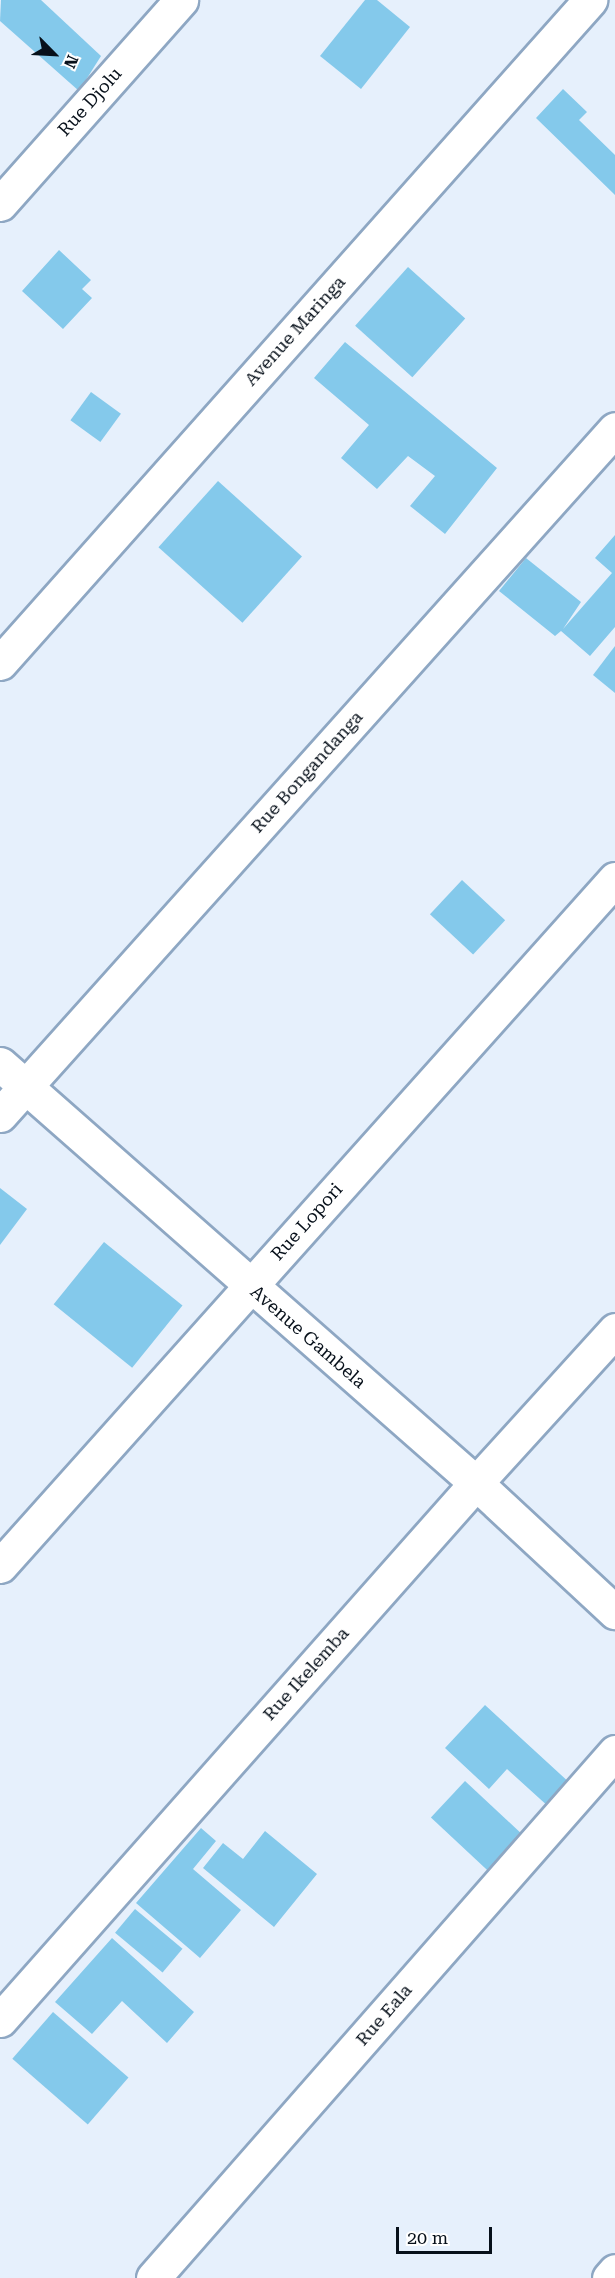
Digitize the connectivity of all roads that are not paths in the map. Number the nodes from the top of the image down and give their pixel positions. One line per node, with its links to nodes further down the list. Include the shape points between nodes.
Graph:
1 (181, 0): 5 (street, Rue Djolu)
2 (590, 0): 7 (street, Avenue Maringa)
3 (610, 0): 4 (street)
4 (615, 4)
5 (0, 204)
6 (615, 429): 10 (street, Rue Bongandanga)
7 (0, 663)
8 (615, 879): 12 (street, Rue Lopori)
9 (0, 1064): 10 (street, Avenue Gambela)
10 (26, 1086): 11 (street, Rue Bongandanga); 12 (street, Avenue Gambela)
11 (0, 1115)
12 (249, 1286): 14 (street, Avenue Gambela); 15 (street, Rue Lopori)
13 (615, 1330): 14 (street, Rue Ikelemba)
14 (476, 1483): 16 (street, Avenue Gambela); 18 (street, Rue Ikelemba)
15 (0, 1566)
16 (615, 1612)
17 (615, 1752): 20 (street, Rue Eala)
18 (0, 2020)
19 (615, 2271): 21 (street)
20 (153, 2278)
21 (609, 2278)

